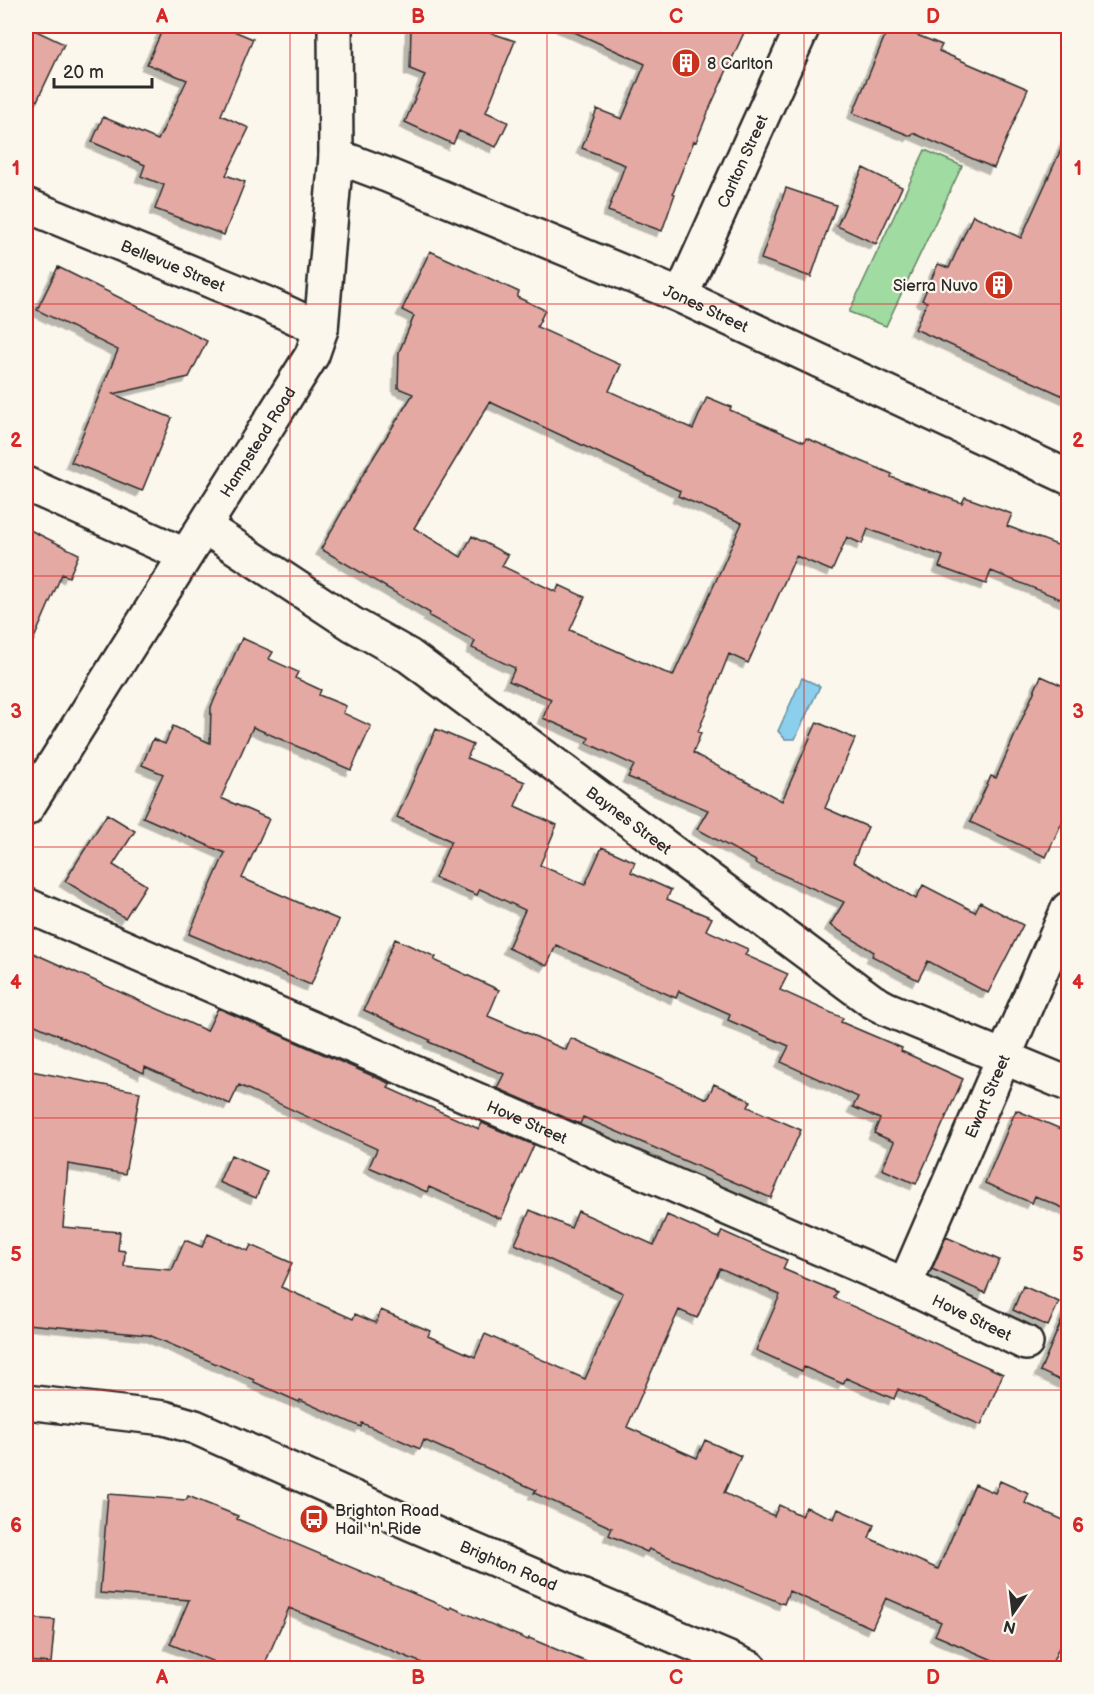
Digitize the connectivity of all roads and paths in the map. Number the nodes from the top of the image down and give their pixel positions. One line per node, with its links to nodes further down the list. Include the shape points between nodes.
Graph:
1 (335, 26): 3 (street, Hampstead Road)
2 (803, 26): 5 (street, Carlton Street)
3 (336, 156): 5 (street, Jones Street); 6 (street, Hampstead Road)
4 (26, 205): 6 (street, Bellevue Street)
5 (681, 296): 7 (street, Jones Street)
6 (321, 328): 9 (street, Hampstead Road, via 312,355)
7 (1068, 477)
8 (26, 484): 10 (street)
9 (205, 527): 10 (street, Hampstead Road); 14 (street, Baynes Street, via 351,624 409,656 872,1001)
10 (185, 555): 11 (street, Hampstead Road)
11 (30, 792)
12 (26, 905): 16 (street, Hove Street)
13 (1068, 909): 14 (street, Ewart Street)
14 (1005, 1058): 15 (street, Baynes Street); 16 (street, Ewart Street)
15 (1068, 1084)
16 (905, 1285): 17 (street, Hove Street)
17 (1026, 1343)
18 (26, 1402): 19 (street, Brighton Road, via 164,1418 195,1427)
19 (750, 1668)

